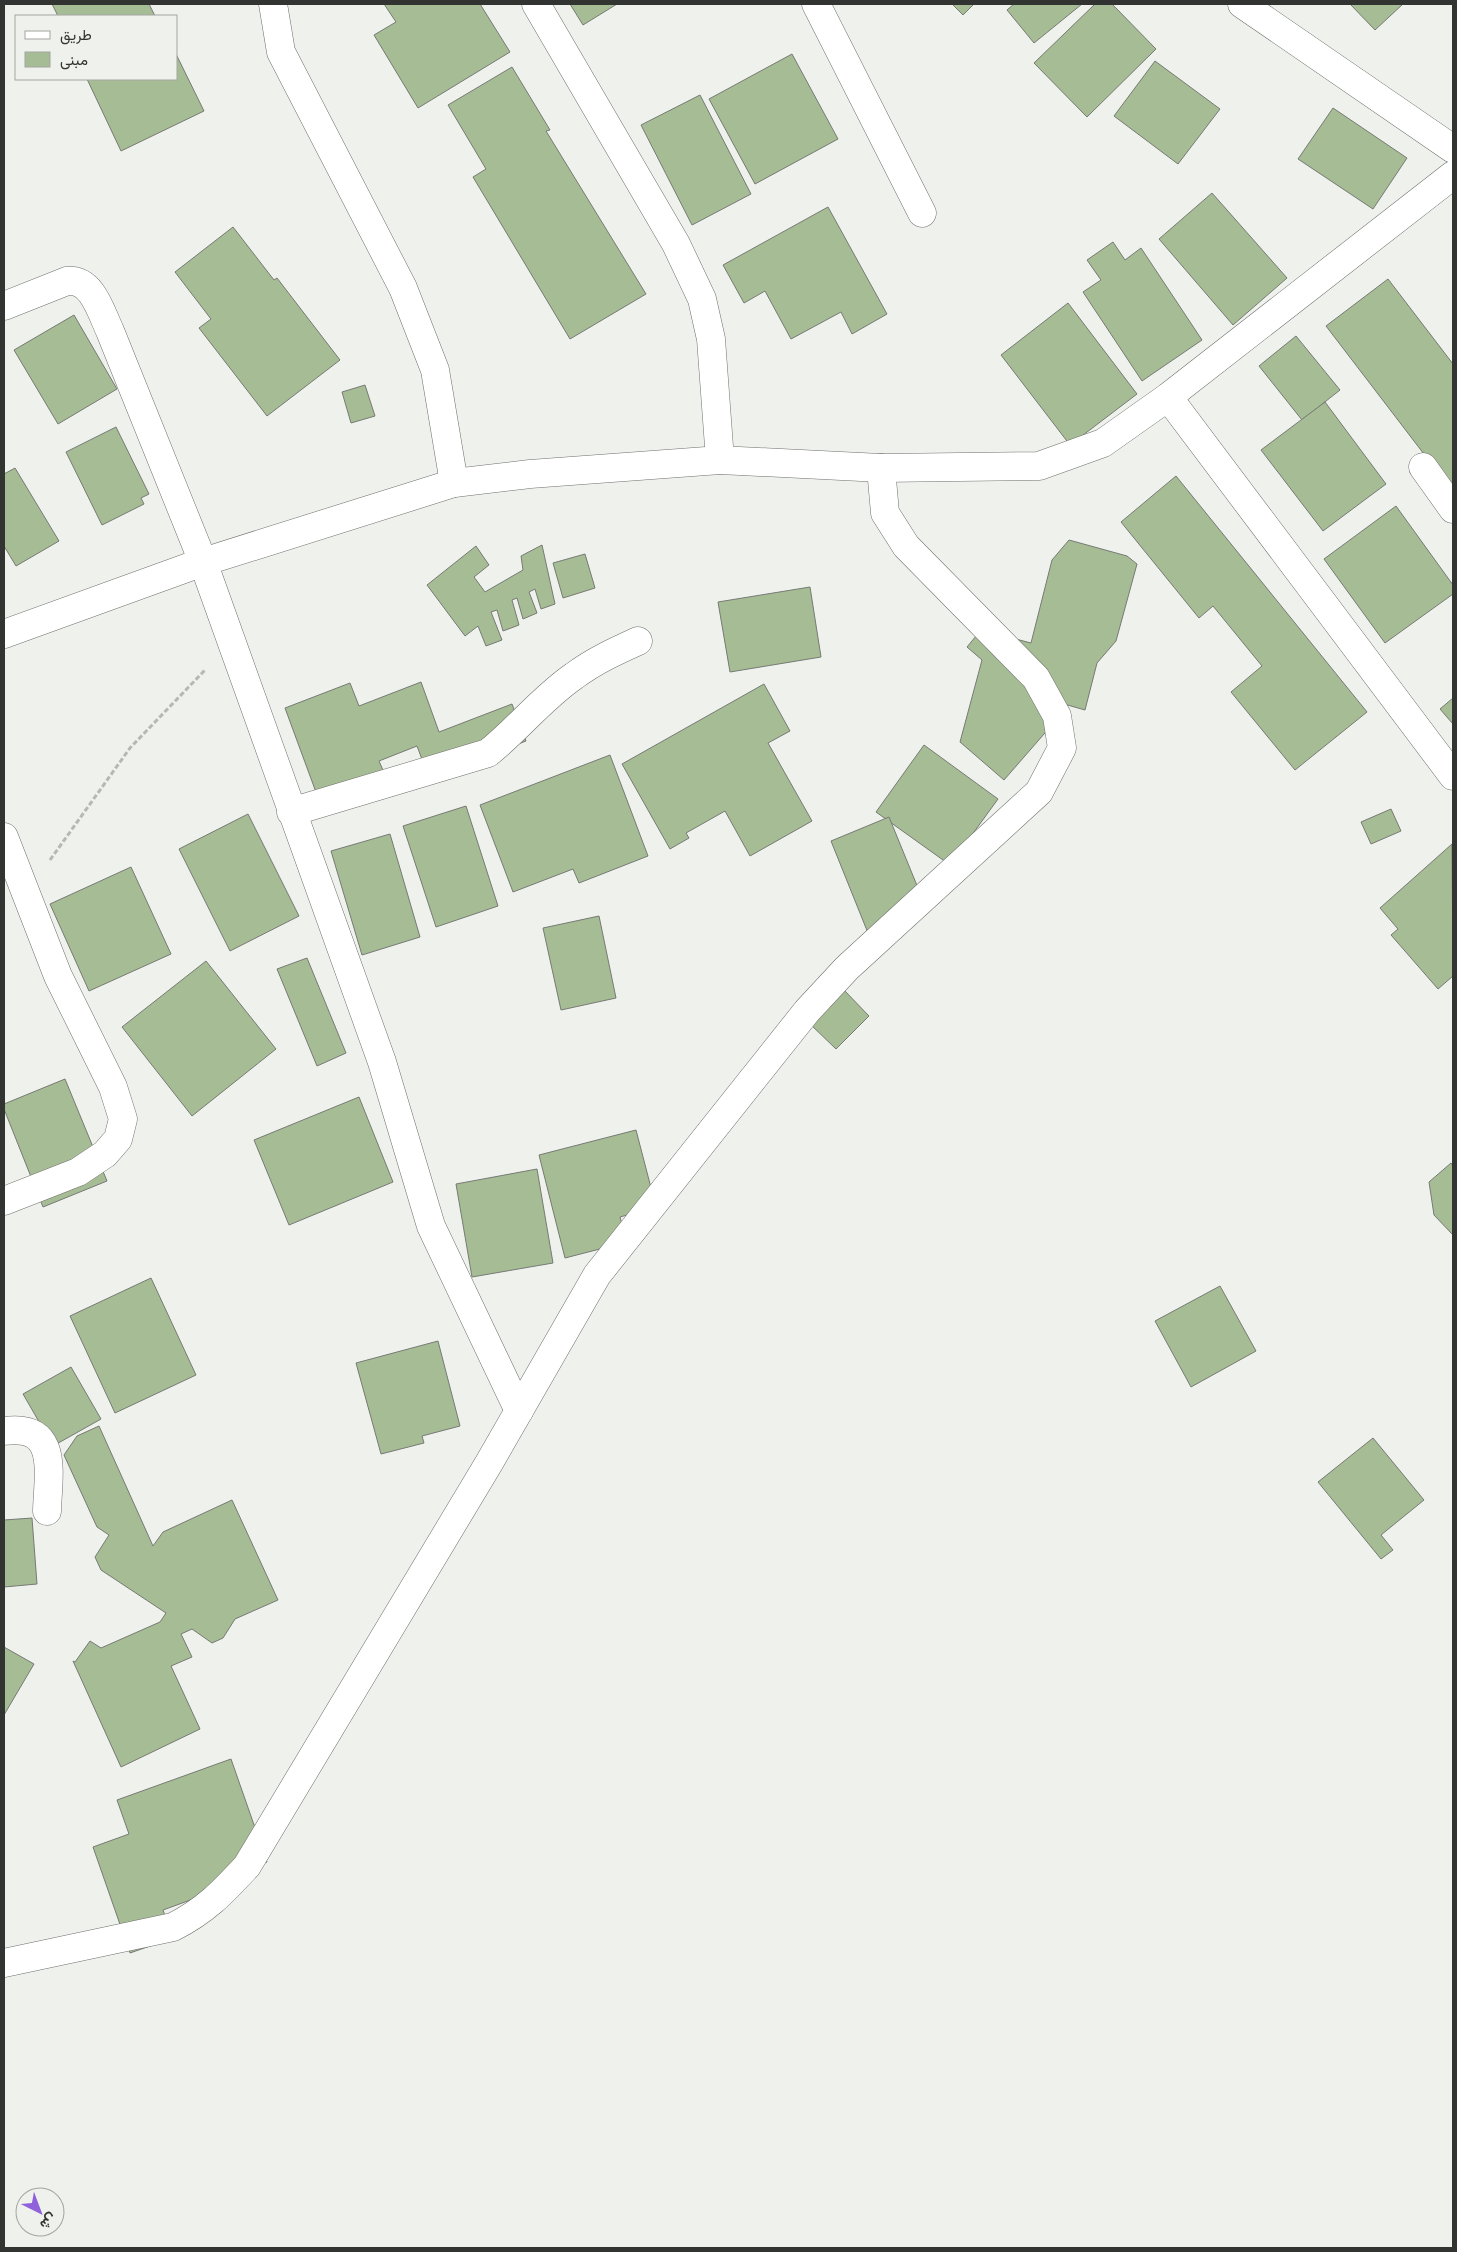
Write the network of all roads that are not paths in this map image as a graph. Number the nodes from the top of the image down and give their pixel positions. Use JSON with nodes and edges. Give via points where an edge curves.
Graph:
{"nodes":[{"id":1,"x":273,"y":4,"type":"edge"},
{"id":2,"x":536,"y":4,"type":"edge"},
{"id":3,"x":816,"y":4,"type":"edge"},
{"id":4,"x":1242,"y":4,"type":"edge"},
{"id":5,"x":1453,"y":149,"type":"edge"},
{"id":6,"x":1453,"y":175,"type":"edge"},
{"id":7,"x":922,"y":213,"type":"dead end"},
{"id":8,"x":4,"y":306,"type":"edge"},
{"id":9,"x":1168,"y":397,"type":"junction"},
{"id":10,"x":720,"y":460,"type":"junction"},
{"id":11,"x":1423,"y":467,"type":"dead end"},
{"id":12,"x":881,"y":468,"type":"junction"},
{"id":13,"x":454,"y":483,"type":"junction"},
{"id":14,"x":1453,"y":509,"type":"edge"},
{"id":15,"x":203,"y":562,"type":"junction"},
{"id":16,"x":4,"y":634,"type":"edge"},
{"id":17,"x":638,"y":641,"type":"dead end"},
{"id":18,"x":1453,"y":776,"type":"edge"},
{"id":19,"x":291,"y":812,"type":"junction"},
{"id":20,"x":4,"y":838,"type":"edge"},
{"id":21,"x":4,"y":1201,"type":"edge"},
{"id":22,"x":519,"y":1411,"type":"junction"},
{"id":23,"x":4,"y":1431,"type":"edge"},
{"id":24,"x":47,"y":1511,"type":"dead end"},
{"id":25,"x":4,"y":1963,"type":"edge"}],
"edges":[{"from":1,"to":13,"type":"street","via":[[280,52],[403,288],[435,370]]},
{"from":2,"to":10,"type":"street","via":[[676,244],[702,299],[712,339]]},
{"from":3,"to":7,"type":"street"},
{"from":4,"to":5,"type":"street"},
{"from":6,"to":9,"type":"street"},
{"from":8,"to":15,"type":"street","via":[[67,281],[74,280],[86,286],[110,331]]},
{"from":9,"to":12,"type":"street","via":[[1104,443],[1040,466]]},
{"from":9,"to":18,"type":"street"},
{"from":10,"to":12,"type":"street"},
{"from":10,"to":13,"type":"street"},
{"from":11,"to":14,"type":"street"},
{"from":12,"to":22,"type":"street","via":[[885,513],[906,546],[1036,678],[1057,716],[1062,748],[1039,792],[847,968],[807,1011],[597,1275]]},
{"from":13,"to":15,"type":"street"},
{"from":15,"to":16,"type":"street"},
{"from":15,"to":19,"type":"street"},
{"from":17,"to":19,"type":"street","via":[[602,657],[572,676],[488,753]]},
{"from":19,"to":22,"type":"street","via":[[382,1062],[431,1226]]},
{"from":20,"to":21,"type":"street","via":[[58,976],[113,1087],[123,1119],[118,1139],[105,1154],[78,1172]]},
{"from":22,"to":25,"type":"street","via":[[248,1866],[196,1916],[172,1927]]},
{"from":23,"to":24,"type":"street","via":[[31,1432],[42,1439],[48,1462]]}]}
